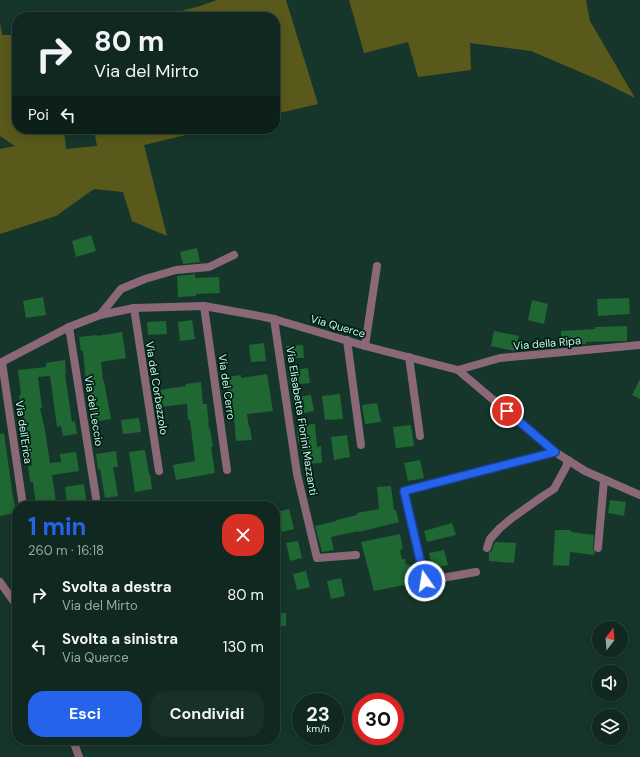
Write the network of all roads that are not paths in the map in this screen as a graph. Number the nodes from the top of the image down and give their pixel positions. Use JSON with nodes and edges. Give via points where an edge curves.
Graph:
{"nodes":[{"id":1,"x":234,"y":255,"type":"dead end"},
{"id":2,"x":377,"y":266,"type":"dead end"},
{"id":3,"x":204,"y":306,"type":"junction"},
{"id":4,"x":134,"y":308,"type":"junction"},
{"id":5,"x":100,"y":315,"type":"junction"},
{"id":6,"x":274,"y":319,"type":"junction"},
{"id":7,"x":69,"y":327,"type":"junction"},
{"id":8,"x":347,"y":340,"type":"junction"},
{"id":9,"x":640,"y":345,"type":"edge"},
{"id":10,"x":365,"y":346,"type":"junction"},
{"id":11,"x":409,"y":357,"type":"junction"},
{"id":12,"x":1,"y":362,"type":"edge"},
{"id":13,"x":458,"y":370,"type":"junction"},
{"id":14,"x":420,"y":436,"type":"dead end"},
{"id":15,"x":361,"y":445,"type":"dead end"},
{"id":16,"x":555,"y":452,"type":"junction"},
{"id":17,"x":568,"y":460,"type":"junction"},
{"id":18,"x":227,"y":470,"type":"dead end"},
{"id":19,"x":160,"y":472,"type":"dead end"},
{"id":20,"x":606,"y":481,"type":"junction"},
{"id":21,"x":640,"y":495,"type":"edge"},
{"id":22,"x":96,"y":498,"type":"dead end"},
{"id":23,"x":22,"y":501,"type":"edge"},
{"id":24,"x":604,"y":534,"type":"dead end"},
{"id":25,"x":487,"y":548,"type":"dead end"},
{"id":26,"x":598,"y":548,"type":"dead end"},
{"id":27,"x":356,"y":555,"type":"dead end"},
{"id":28,"x":476,"y":572,"type":"dead end"},
{"id":29,"x":0,"y":582,"type":"edge"},
{"id":30,"x":12,"y":599,"type":"edge"},
{"id":31,"x":75,"y":745,"type":"edge"},
{"id":32,"x":79,"y":757,"type":"edge"}],
"edges":[{"from":1,"to":5,"type":"street","via":[[209,267],[176,270],[121,289]]},
{"from":2,"to":10,"type":"street"},
{"from":3,"to":4,"type":"street","name":"Via Querce"},
{"from":3,"to":6,"type":"street","name":"Via Querce"},
{"from":3,"to":18,"type":"street","name":"Via del Cerro"},
{"from":4,"to":5,"type":"street","name":"Via Querce"},
{"from":4,"to":19,"type":"street","name":"Via del Corbezzolo"},
{"from":5,"to":7,"type":"street","name":"Via Querce"},
{"from":6,"to":8,"type":"street","name":"Via Querce"},
{"from":6,"to":27,"type":"street","name":"Via Elisabetta Fiorini Mazzanti","via":[[297,474],[317,558]]},
{"from":7,"to":12,"type":"street","name":"Via Querce"},
{"from":7,"to":22,"type":"street","name":"Via del Leccio"},
{"from":8,"to":10,"type":"street","name":"Via Querce"},
{"from":8,"to":15,"type":"street"},
{"from":9,"to":13,"type":"street","name":"Via della Ripa","via":[[500,358]]},
{"from":10,"to":11,"type":"street","name":"Via Querce"},
{"from":11,"to":13,"type":"street","name":"Via Querce"},
{"from":11,"to":14,"type":"street"},
{"from":12,"to":23,"type":"street","name":"Via dell'Erica"},
{"from":13,"to":16,"type":"street","name":"Via Querce"},
{"from":16,"to":17,"type":"street","name":"Via Querce"},
{"from":16,"to":28,"type":"street","via":[[404,491],[425,581]]},
{"from":17,"to":20,"type":"street","name":"Via Querce"},
{"from":17,"to":25,"type":"street","via":[[554,489],[504,525],[490,539]]},
{"from":20,"to":21,"type":"street","name":"Via Querce"},
{"from":20,"to":24,"type":"street"},
{"from":20,"to":26,"type":"street"},
{"from":29,"to":30,"type":"street"},
{"from":31,"to":32,"type":"street"}]}
